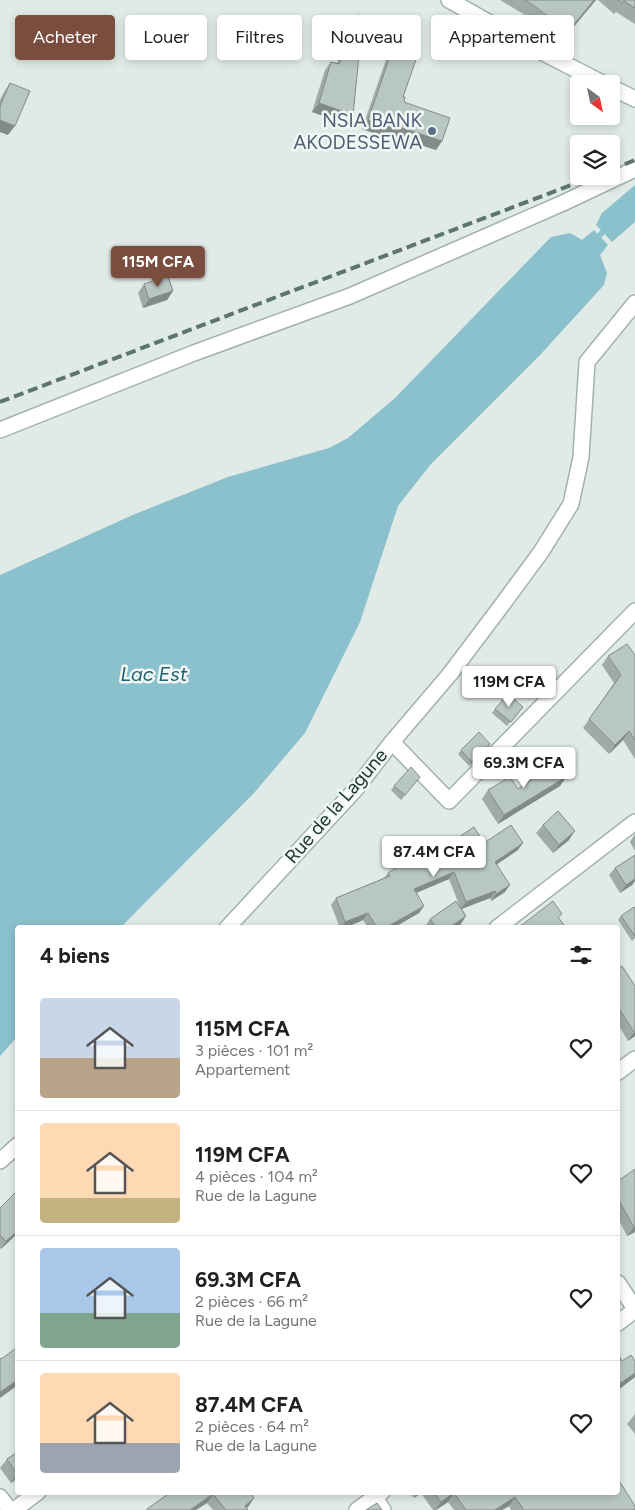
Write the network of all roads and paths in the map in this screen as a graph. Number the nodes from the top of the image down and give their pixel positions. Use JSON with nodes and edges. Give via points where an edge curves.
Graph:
{"nodes":[{"id":1,"x":449,"y":0,"type":"edge"},
{"id":2,"x":587,"y":75,"type":"edge"},
{"id":3,"x":620,"y":91,"type":"edge"},
{"id":4,"x":635,"y":98,"type":"edge"},
{"id":5,"x":635,"y":169,"type":"edge"},
{"id":6,"x":635,"y":303,"type":"edge"},
{"id":7,"x":0,"y":430,"type":"edge"},
{"id":8,"x":635,"y":611,"type":"edge"},
{"id":9,"x":392,"y":742,"type":"junction"},
{"id":10,"x":635,"y":822,"type":"edge"},
{"id":11,"x":230,"y":925,"type":"edge"},
{"id":12,"x":501,"y":925,"type":"edge"},
{"id":13,"x":635,"y":1059,"type":"edge"},
{"id":14,"x":620,"y":1070,"type":"edge"},
{"id":15,"x":15,"y":1148,"type":"edge"},
{"id":16,"x":0,"y":1161,"type":"edge"},
{"id":17,"x":620,"y":1286,"type":"edge"},
{"id":18,"x":635,"y":1310,"type":"edge"},
{"id":19,"x":620,"y":1321,"type":"edge"},
{"id":20,"x":34,"y":1495,"type":"edge"},
{"id":21,"x":0,"y":1497,"type":"edge"},
{"id":22,"x":378,"y":1498,"type":"edge"},
{"id":23,"x":12,"y":1510,"type":"edge"},
{"id":24,"x":357,"y":1510,"type":"edge"}],
"edges":[{"from":1,"to":2,"type":"street"},
{"from":3,"to":4,"type":"street"},
{"from":5,"to":7,"type":"street","via":[[350,296]]},
{"from":6,"to":9,"type":"street","via":[[587,362],[582,457],[571,504],[499,610]]},
{"from":8,"to":9,"type":"street","name":"Rue de la Lagune","via":[[449,801]]},
{"from":9,"to":11,"type":"street","name":"Rue de la Lagune","via":[[356,790]]},
{"from":10,"to":12,"type":"street"},
{"from":13,"to":14,"type":"street"},
{"from":15,"to":16,"type":"street"},
{"from":17,"to":18,"type":"street"},
{"from":18,"to":19,"type":"street"},
{"from":20,"to":23,"type":"street"},
{"from":21,"to":23,"type":"street"},
{"from":22,"to":24,"type":"street"}]}
